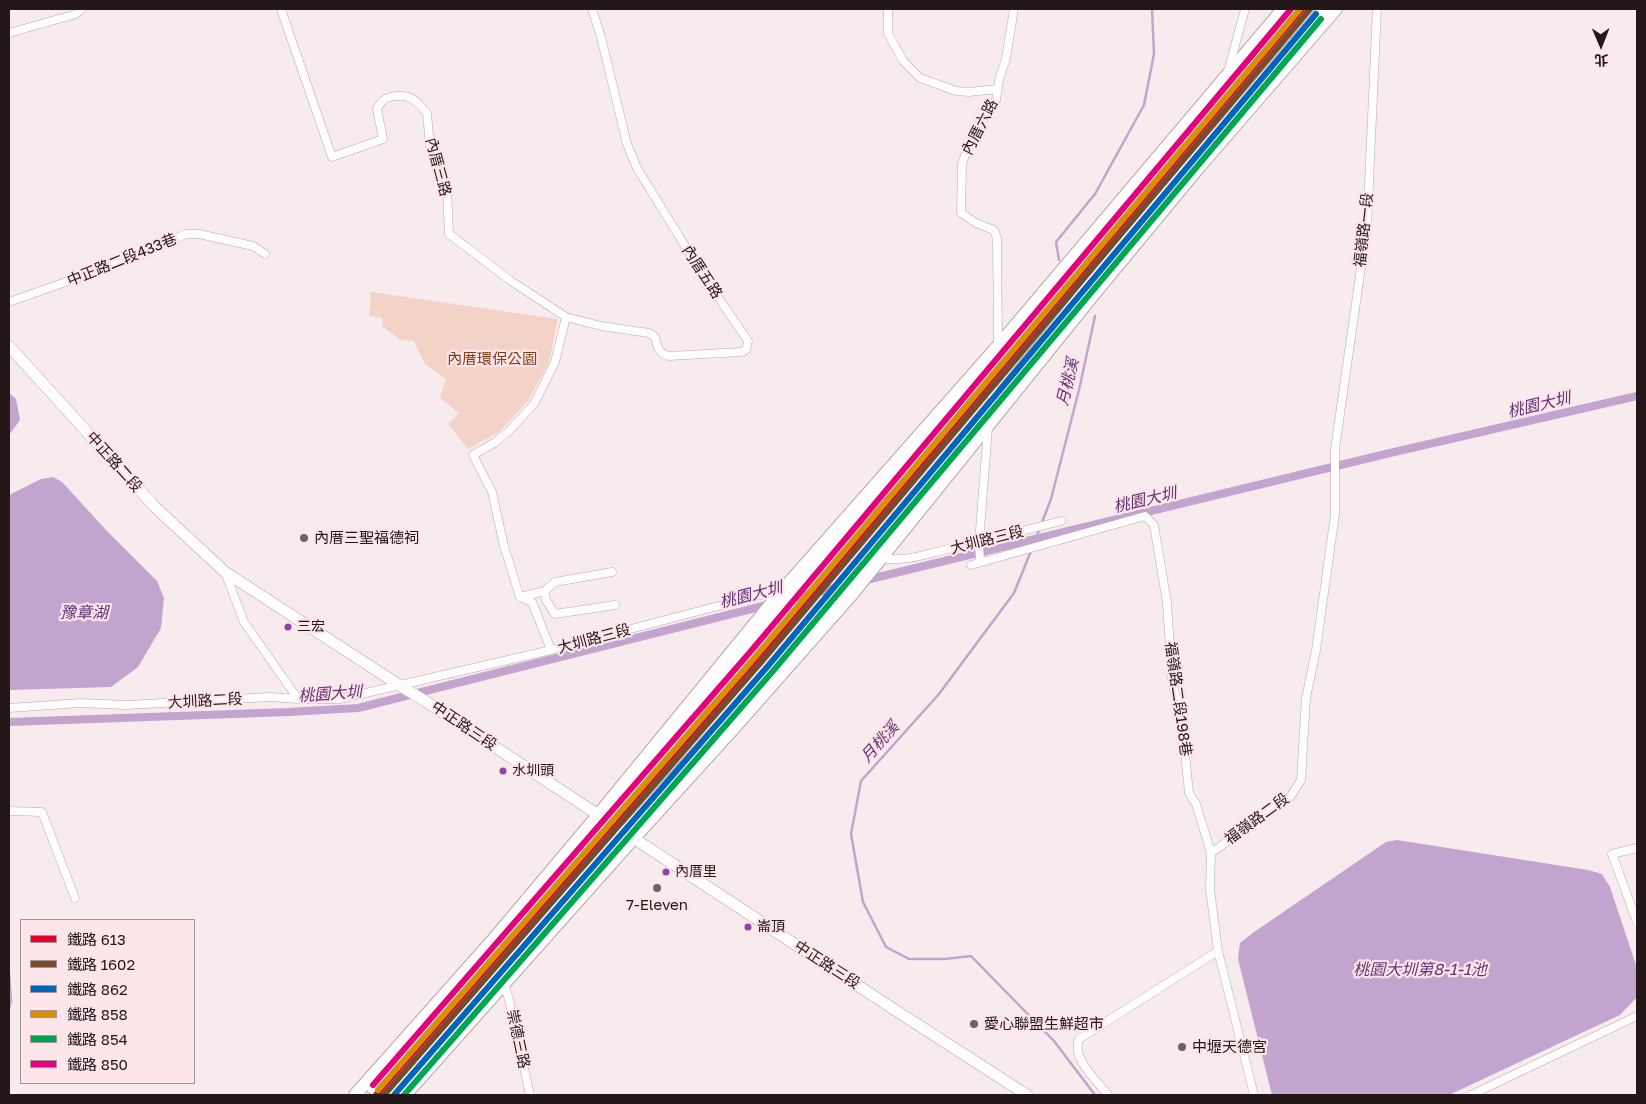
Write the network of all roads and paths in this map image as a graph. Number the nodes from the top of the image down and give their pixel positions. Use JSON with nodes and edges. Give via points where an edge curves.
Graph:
{"nodes":[{"id":1,"x":82,"y":9,"type":"edge"},
{"id":2,"x":280,"y":9,"type":"edge"},
{"id":3,"x":592,"y":9,"type":"edge"},
{"id":4,"x":888,"y":9,"type":"edge"},
{"id":5,"x":1014,"y":9,"type":"edge"},
{"id":6,"x":1245,"y":9,"type":"edge"},
{"id":7,"x":1283,"y":9,"type":"edge"},
{"id":8,"x":1294,"y":9,"type":"edge"},
{"id":9,"x":1324,"y":9,"type":"edge"},
{"id":10,"x":1336,"y":9,"type":"edge"},
{"id":11,"x":1377,"y":9,"type":"edge"},
{"id":12,"x":9,"y":33,"type":"edge"},
{"id":13,"x":1226,"y":78,"type":"junction"},
{"id":14,"x":998,"y":89,"type":"junction"},
{"id":15,"x":1173,"y":156,"type":"junction"},
{"id":16,"x":1130,"y":191,"type":"junction"},
{"id":17,"x":265,"y":254,"type":"dead end"},
{"id":18,"x":1110,"y":260,"type":"junction"},
{"id":19,"x":1094,"y":294,"type":"junction"},
{"id":20,"x":9,"y":302,"type":"edge"},
{"id":21,"x":566,"y":317,"type":"junction"},
{"id":22,"x":9,"y":346,"type":"edge"},
{"id":23,"x":998,"y":346,"type":"junction"},
{"id":24,"x":997,"y":361,"type":"junction"},
{"id":25,"x":945,"y":405,"type":"junction"},
{"id":26,"x":990,"y":410,"type":"junction"},
{"id":27,"x":988,"y":428,"type":"junction"},
{"id":28,"x":925,"y":444,"type":"junction"},
{"id":29,"x":1335,"y":451,"type":"joint"},
{"id":30,"x":962,"y":460,"type":"junction"},
{"id":31,"x":934,"y":480,"type":"junction"},
{"id":32,"x":1145,"y":516,"type":"joint"},
{"id":33,"x":1060,"y":521,"type":"dead end"},
{"id":34,"x":979,"y":543,"type":"junction"},
{"id":35,"x":883,"y":558,"type":"junction"},
{"id":36,"x":980,"y":561,"type":"junction"},
{"id":37,"x":971,"y":565,"type":"dead end"},
{"id":38,"x":225,"y":572,"type":"junction"},
{"id":39,"x":612,"y":572,"type":"dead end"},
{"id":40,"x":787,"y":589,"type":"junction"},
{"id":41,"x":545,"y":591,"type":"junction"},
{"id":42,"x":520,"y":596,"type":"junction"},
{"id":43,"x":615,"y":605,"type":"dead end"},
{"id":44,"x":551,"y":650,"type":"junction"},
{"id":45,"x":404,"y":688,"type":"junction"},
{"id":46,"x":298,"y":699,"type":"junction"},
{"id":47,"x":9,"y":708,"type":"edge"},
{"id":48,"x":9,"y":811,"type":"edge"},
{"id":49,"x":602,"y":818,"type":"junction"},
{"id":50,"x":629,"y":835,"type":"junction"},
{"id":51,"x":1637,"y":848,"type":"edge"},
{"id":52,"x":1211,"y":853,"type":"junction"},
{"id":53,"x":75,"y":898,"type":"dead end"},
{"id":54,"x":1637,"y":922,"type":"edge"},
{"id":55,"x":1218,"y":951,"type":"junction"},
{"id":56,"x":504,"y":984,"type":"junction"},
{"id":57,"x":1637,"y":1016,"type":"edge"},
{"id":58,"x":355,"y":1095,"type":"edge"},
{"id":59,"x":366,"y":1095,"type":"edge"},
{"id":60,"x":393,"y":1095,"type":"edge"},
{"id":61,"x":405,"y":1095,"type":"edge"},
{"id":62,"x":530,"y":1095,"type":"edge"},
{"id":63,"x":1027,"y":1095,"type":"edge"},
{"id":64,"x":1108,"y":1095,"type":"edge"},
{"id":65,"x":1254,"y":1095,"type":"edge"},
{"id":66,"x":1471,"y":1095,"type":"edge"}],
"edges":[{"from":1,"to":12,"type":"street","via":[[76,14]]},
{"from":2,"to":21,"type":"street","name":"內厝三路","via":[[332,157],[383,139],[377,109],[381,100],[406,95],[414,100],[427,113],[430,147],[447,190],[449,234]]},
{"from":3,"to":21,"type":"street","name":"內厝五路","via":[[627,144],[637,168],[748,341],[746,350],[741,352],[669,356],[658,350],[654,337],[648,333]]},
{"from":4,"to":14,"type":"street","via":[[888,33],[903,61],[920,78],[956,91]]},
{"from":5,"to":14,"type":"street","name":"內厝六路"},
{"from":6,"to":13,"type":"street"},
{"from":7,"to":13,"type":"main road"},
{"from":8,"to":15,"type":"main road"},
{"from":9,"to":18,"type":"main road"},
{"from":10,"to":19,"type":"main road"},
{"from":11,"to":29,"type":"street","name":"福嶺路一段","via":[[1367,226]]},
{"from":13,"to":16,"type":"main road"},
{"from":14,"to":23,"type":"street","name":"內厝六路","via":[[996,100],[971,139],[962,164],[961,213],[994,230],[997,238]]},
{"from":15,"to":16,"type":"main road"},
{"from":15,"to":24,"type":"main road"},
{"from":16,"to":23,"type":"main road"},
{"from":17,"to":20,"type":"street","name":"中正路二段433巷","via":[[253,246],[186,234],[132,260]]},
{"from":18,"to":19,"type":"main road"},
{"from":18,"to":26,"type":"main road"},
{"from":19,"to":27,"type":"main road"},
{"from":21,"to":42,"type":"street","via":[[555,362],[534,404],[508,432],[473,455],[492,492]]},
{"from":22,"to":38,"type":"main road","name":"中正路二段","via":[[155,507]]},
{"from":23,"to":24,"type":"street"},
{"from":23,"to":25,"type":"main road"},
{"from":24,"to":26,"type":"street"},
{"from":24,"to":28,"type":"main road"},
{"from":25,"to":28,"type":"main road"},
{"from":25,"to":40,"type":"main road"},
{"from":26,"to":27,"type":"street"},
{"from":26,"to":31,"type":"main road"},
{"from":27,"to":30,"type":"main road"},
{"from":27,"to":34,"type":"street"},
{"from":28,"to":40,"type":"main road"},
{"from":29,"to":52,"type":"street","name":"福嶺路二段","via":[[1335,514],[1306,698],[1301,780],[1291,796]]},
{"from":30,"to":31,"type":"main road"},
{"from":30,"to":35,"type":"main road"},
{"from":31,"to":50,"type":"main road","via":[[856,575]]},
{"from":32,"to":36,"type":"street","name":"大圳路三段"},
{"from":32,"to":52,"type":"street","name":"福嶺路二段198巷","via":[[1154,524],[1167,603],[1172,680],[1182,724],[1189,793],[1196,804]]},
{"from":33,"to":34,"type":"street","name":"大圳路三段"},
{"from":34,"to":35,"type":"street","name":"大圳路三段","via":[[909,558]]},
{"from":34,"to":36,"type":"street"},
{"from":35,"to":50,"type":"main road","via":[[734,728]]},
{"from":36,"to":37,"type":"street","name":"大圳路三段"},
{"from":38,"to":45,"type":"main road","name":"中正路三段"},
{"from":38,"to":46,"type":"street","via":[[244,622]]},
{"from":39,"to":41,"type":"street","via":[[555,582]]},
{"from":40,"to":44,"type":"street","name":"大圳路三段","via":[[776,588]]},
{"from":40,"to":49,"type":"main road","via":[[764,613]]},
{"from":40,"to":49,"type":"main road","via":[[779,610],[642,779]]},
{"from":41,"to":42,"type":"street"},
{"from":41,"to":43,"type":"street","via":[[546,600],[555,614]]},
{"from":42,"to":44,"type":"street","via":[[532,602]]},
{"from":44,"to":45,"type":"street","name":"大圳路三段"},
{"from":45,"to":46,"type":"street","name":"大圳路二段","via":[[340,699]]},
{"from":45,"to":49,"type":"main road","name":"中正路三段"},
{"from":46,"to":47,"type":"street","name":"大圳路二段","via":[[270,697]]},
{"from":48,"to":53,"type":"street","via":[[42,812]]},
{"from":49,"to":50,"type":"main road","name":"中正路三段"},
{"from":49,"to":58,"type":"main road"},
{"from":49,"to":59,"type":"main road","via":[[553,885]]},
{"from":50,"to":56,"type":"main road"},
{"from":50,"to":60,"type":"main road"},
{"from":50,"to":63,"type":"main road","name":"中正路三段"},
{"from":51,"to":54,"type":"street","via":[[1612,854]]},
{"from":52,"to":55,"type":"street","name":"福嶺路二段","via":[[1210,889]]},
{"from":55,"to":64,"type":"street","via":[[1079,1039],[1078,1053]]},
{"from":55,"to":65,"type":"street","name":"福嶺路二段"},
{"from":56,"to":61,"type":"main road"},
{"from":56,"to":62,"type":"street","name":"崇德三路"},
{"from":57,"to":66,"type":"street"}]}
